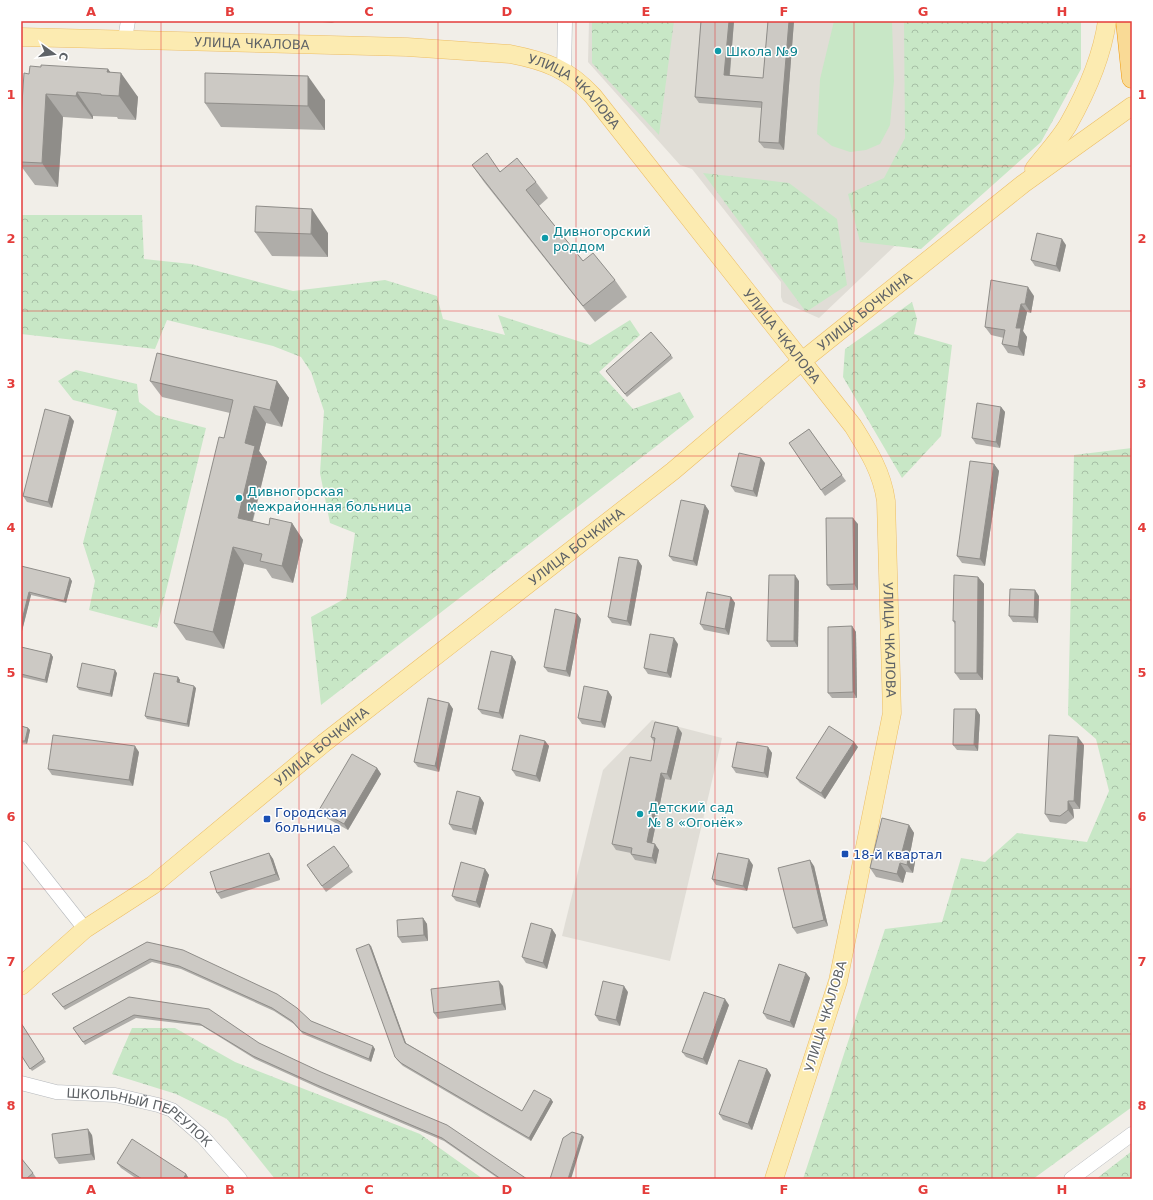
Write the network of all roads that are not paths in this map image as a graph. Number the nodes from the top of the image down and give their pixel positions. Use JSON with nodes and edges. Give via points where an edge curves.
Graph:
{"nodes":[{"id":1,"x":128,"y":21,"type":"edge"},
{"id":2,"x":565,"y":21,"type":"edge"},
{"id":3,"x":1107,"y":21,"type":"edge"},
{"id":4,"x":1126,"y":21,"type":"edge"},
{"id":5,"x":21,"y":37,"type":"edge"},
{"id":6,"x":125,"y":39,"type":"junction"},
{"id":7,"x":564,"y":71,"type":"junction"},
{"id":8,"x":1132,"y":78,"type":"edge"},
{"id":9,"x":1132,"y":106,"type":"edge"},
{"id":10,"x":1023,"y":184,"type":"junction"},
{"id":11,"x":802,"y":361,"type":"junction"},
{"id":12,"x":21,"y":848,"type":"edge"},
{"id":13,"x":85,"y":929,"type":"junction"},
{"id":14,"x":21,"y":986,"type":"edge"},
{"id":15,"x":21,"y":1083,"type":"edge"},
{"id":16,"x":1132,"y":1134,"type":"edge"},
{"id":17,"x":240,"y":1179,"type":"edge"},
{"id":18,"x":774,"y":1179,"type":"edge"},
{"id":19,"x":1071,"y":1179,"type":"edge"}],
"edges":[{"from":1,"to":6,"type":"street"},
{"from":2,"to":7,"type":"street"},
{"from":3,"to":10,"type":"main road","via":[[1097,64],[1068,126]]},
{"from":4,"to":8,"type":"highway"},
{"from":5,"to":6,"type":"main road","name":"УЛИЦА ЧКАЛОВА"},
{"from":6,"to":7,"type":"main road","name":"УЛИЦА ЧКАЛОВА","via":[[419,47],[510,54]]},
{"from":7,"to":11,"type":"main road","name":"УЛИЦА ЧКАЛОВА","via":[[579,81],[593,96]]},
{"from":9,"to":10,"type":"main road","name":"УЛИЦА БОЧКИНА"},
{"from":10,"to":11,"type":"main road","name":"УЛИЦА БОЧКИНА"},
{"from":11,"to":13,"type":"main road","name":"УЛИЦА БОЧКИНА","via":[[673,471],[324,744],[152,885]]},
{"from":11,"to":18,"type":"main road","name":"УЛИЦА ЧКАЛОВА","via":[[853,426],[873,458],[883,483],[886,501],[892,713],[838,981]]},
{"from":12,"to":13,"type":"street"},
{"from":13,"to":14,"type":"main road","name":"УЛИЦА БОЧКИНА"},
{"from":15,"to":17,"type":"street","name":"ШКОЛЬНЫЙ ПЕРЕУЛОК","via":[[56,1092],[115,1095],[172,1110],[203,1137]]},
{"from":16,"to":19,"type":"street"}]}
